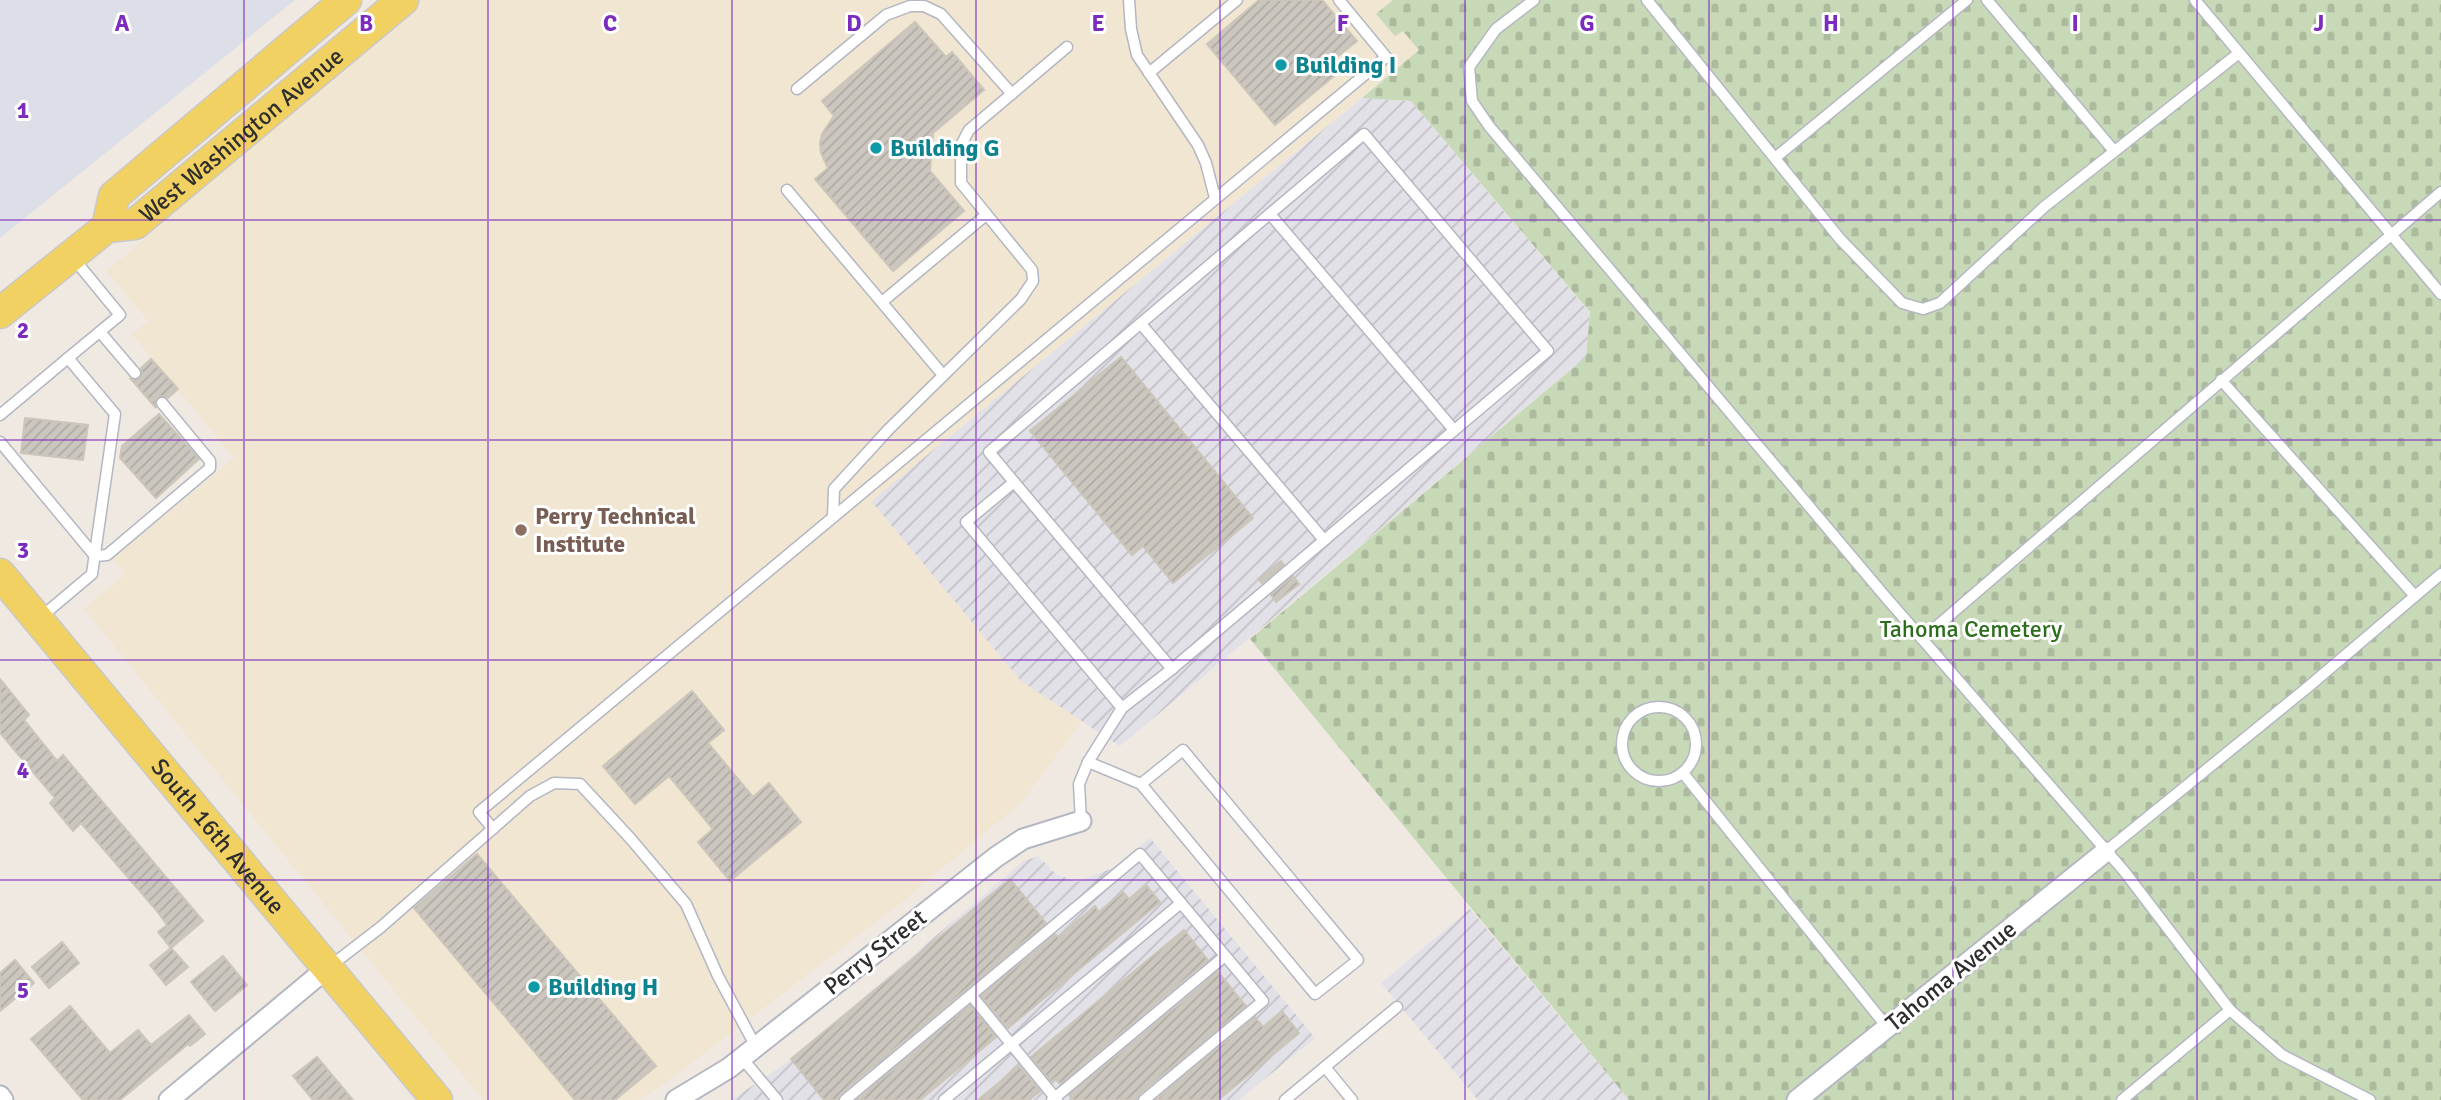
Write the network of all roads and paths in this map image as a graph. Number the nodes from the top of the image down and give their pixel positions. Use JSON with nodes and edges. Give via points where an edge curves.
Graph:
{"nodes":[{"id":1,"x":346,"y":0,"type":"edge"},
{"id":2,"x":403,"y":0,"type":"edge"},
{"id":3,"x":1129,"y":0,"type":"edge"},
{"id":4,"x":1237,"y":0,"type":"edge"},
{"id":5,"x":1339,"y":0,"type":"edge"},
{"id":6,"x":1534,"y":0,"type":"edge"},
{"id":7,"x":1647,"y":0,"type":"edge"},
{"id":8,"x":1967,"y":0,"type":"edge"},
{"id":9,"x":1987,"y":0,"type":"edge"},
{"id":10,"x":2195,"y":0,"type":"edge"},
{"id":11,"x":1067,"y":47,"type":"dead end"},
{"id":12,"x":2239,"y":53,"type":"junction"},
{"id":13,"x":1149,"y":73,"type":"junction"},
{"id":14,"x":797,"y":89,"type":"dead end"},
{"id":15,"x":1012,"y":94,"type":"junction"},
{"id":16,"x":2114,"y":151,"type":"junction"},
{"id":17,"x":1775,"y":158,"type":"junction"},
{"id":18,"x":787,"y":190,"type":"dead end"},
{"id":19,"x":2441,"y":192,"type":"edge"},
{"id":20,"x":1215,"y":198,"type":"junction"},
{"id":21,"x":1270,"y":214,"type":"junction"},
{"id":22,"x":986,"y":215,"type":"junction"},
{"id":23,"x":107,"y":227,"type":"junction"},
{"id":24,"x":2390,"y":234,"type":"junction"},
{"id":25,"x":71,"y":256,"type":"junction"},
{"id":26,"x":2441,"y":293,"type":"edge"},
{"id":27,"x":882,"y":302,"type":"junction"},
{"id":28,"x":0,"y":313,"type":"edge"},
{"id":29,"x":1140,"y":324,"type":"junction"},
{"id":30,"x":100,"y":332,"type":"junction"},
{"id":31,"x":68,"y":358,"type":"junction"},
{"id":32,"x":135,"y":373,"type":"dead end"},
{"id":33,"x":943,"y":375,"type":"junction"},
{"id":34,"x":2221,"y":380,"type":"junction"},
{"id":35,"x":162,"y":404,"type":"dead end"},
{"id":36,"x":0,"y":415,"type":"edge"},
{"id":37,"x":1454,"y":430,"type":"junction"},
{"id":38,"x":0,"y":442,"type":"edge"},
{"id":39,"x":1014,"y":482,"type":"junction"},
{"id":40,"x":833,"y":517,"type":"junction"},
{"id":41,"x":1324,"y":540,"type":"junction"},
{"id":42,"x":94,"y":556,"type":"junction"},
{"id":43,"x":0,"y":574,"type":"edge"},
{"id":44,"x":2441,"y":574,"type":"edge"},
{"id":45,"x":2415,"y":596,"type":"junction"},
{"id":46,"x":38,"y":620,"type":"junction"},
{"id":47,"x":1922,"y":639,"type":"junction"},
{"id":48,"x":1172,"y":669,"type":"junction"},
{"id":49,"x":1122,"y":708,"type":"junction"},
{"id":50,"x":1088,"y":762,"type":"junction"},
{"id":51,"x":1683,"y":773,"type":"junction"},
{"id":52,"x":1141,"y":785,"type":"junction"},
{"id":53,"x":1082,"y":821,"type":"joint"},
{"id":54,"x":493,"y":829,"type":"junction"},
{"id":55,"x":2105,"y":852,"type":"junction"},
{"id":56,"x":1181,"y":903,"type":"junction"},
{"id":57,"x":1225,"y":956,"type":"junction"},
{"id":58,"x":326,"y":969,"type":"junction"},
{"id":59,"x":971,"y":995,"type":"junction"},
{"id":60,"x":1397,"y":1007,"type":"dead end"},
{"id":61,"x":2230,"y":1010,"type":"junction"},
{"id":62,"x":1887,"y":1027,"type":"junction"},
{"id":63,"x":1011,"y":1044,"type":"junction"},
{"id":64,"x":749,"y":1052,"type":"junction"},
{"id":65,"x":1325,"y":1067,"type":"junction"},
{"id":66,"x":1055,"y":1099,"type":"edge"},
{"id":67,"x":169,"y":1100,"type":"edge"},
{"id":68,"x":437,"y":1100,"type":"edge"},
{"id":69,"x":676,"y":1100,"type":"edge"},
{"id":70,"x":777,"y":1100,"type":"edge"},
{"id":71,"x":845,"y":1100,"type":"edge"},
{"id":72,"x":944,"y":1100,"type":"edge"},
{"id":73,"x":1144,"y":1100,"type":"edge"},
{"id":74,"x":1284,"y":1100,"type":"edge"},
{"id":75,"x":1352,"y":1100,"type":"edge"},
{"id":76,"x":1797,"y":1100,"type":"edge"},
{"id":77,"x":2122,"y":1100,"type":"edge"},
{"id":78,"x":2370,"y":1100,"type":"edge"}],
"edges":[{"from":1,"to":23,"type":"main road","name":"West Washington Avenue","via":[[114,195]]},
{"from":2,"to":23,"type":"main road","name":"West Washington Avenue","via":[[135,224]]},
{"from":3,"to":13,"type":"lane","via":[[1137,55]]},
{"from":4,"to":13,"type":"lane"},
{"from":5,"to":20,"type":"lane","via":[[1386,57]]},
{"from":6,"to":47,"type":"lane","via":[[1496,29],[1469,67],[1472,101],[1489,127]]},
{"from":7,"to":17,"type":"lane"},
{"from":8,"to":17,"type":"lane"},
{"from":9,"to":16,"type":"lane"},
{"from":10,"to":12,"type":"lane"},
{"from":11,"to":15,"type":"lane"},
{"from":12,"to":16,"type":"lane"},
{"from":12,"to":24,"type":"lane"},
{"from":13,"to":20,"type":"lane","via":[[1198,145]]},
{"from":14,"to":15,"type":"lane","via":[[886,15],[924,6],[942,14]]},
{"from":15,"to":22,"type":"lane","via":[[969,130],[961,145],[961,183]]},
{"from":16,"to":17,"type":"lane","via":[[2044,207],[1940,303],[1923,309],[1902,303],[1840,239]]},
{"from":18,"to":27,"type":"lane"},
{"from":19,"to":24,"type":"lane"},
{"from":20,"to":40,"type":"lane"},
{"from":21,"to":29,"type":"lane"},
{"from":21,"to":37,"type":"lane"},
{"from":21,"to":37,"type":"lane","via":[[1364,134],[1391,165],[1548,351]]},
{"from":22,"to":27,"type":"lane"},
{"from":22,"to":33,"type":"lane","via":[[1032,270],[1033,281],[1021,299]]},
{"from":23,"to":25,"type":"main road","name":"West Washington Avenue"},
{"from":24,"to":26,"type":"lane"},
{"from":24,"to":34,"type":"lane"},
{"from":25,"to":28,"type":"main road","name":"West Washington Avenue"},
{"from":25,"to":30,"type":"lane","via":[[120,315]]},
{"from":27,"to":33,"type":"lane"},
{"from":29,"to":39,"type":"lane","via":[[989,452]]},
{"from":29,"to":41,"type":"lane"},
{"from":30,"to":31,"type":"lane"},
{"from":30,"to":32,"type":"lane"},
{"from":31,"to":36,"type":"lane"},
{"from":31,"to":42,"type":"lane","via":[[115,414]]},
{"from":33,"to":40,"type":"lane","via":[[834,489]]},
{"from":34,"to":45,"type":"lane"},
{"from":34,"to":47,"type":"lane"},
{"from":35,"to":42,"type":"lane","via":[[210,461],[210,468],[107,555]]},
{"from":37,"to":41,"type":"lane"},
{"from":38,"to":42,"type":"lane"},
{"from":39,"to":48,"type":"lane"},
{"from":39,"to":49,"type":"lane","via":[[966,522]]},
{"from":40,"to":54,"type":"lane","via":[[479,812]]},
{"from":41,"to":48,"type":"lane"},
{"from":42,"to":46,"type":"lane","via":[[92,574]]},
{"from":43,"to":46,"type":"main road","name":"South 16th Avenue"},
{"from":44,"to":45,"type":"lane"},
{"from":45,"to":55,"type":"lane"},
{"from":46,"to":58,"type":"main road","name":"South 16th Avenue"},
{"from":47,"to":55,"type":"lane"},
{"from":48,"to":49,"type":"lane"},
{"from":49,"to":50,"type":"lane"},
{"from":50,"to":52,"type":"lane"},
{"from":50,"to":53,"type":"lane","via":[[1079,785]]},
{"from":51,"to":51,"type":"lane","via":[[1661,782],[1648,780],[1628,765],[1622,740],[1633,718],[1656,707],[1679,712],[1688,720],[1697,742],[1696,754]]},
{"from":51,"to":62,"type":"lane"},
{"from":52,"to":52,"type":"lane","via":[[1315,994],[1358,960],[1183,750]]},
{"from":53,"to":64,"type":"street","name":"Perry Street","via":[[1023,839],[996,857]]},
{"from":54,"to":58,"type":"lane"},
{"from":54,"to":64,"type":"lane","via":[[530,796],[554,783],[580,784],[686,904]]},
{"from":55,"to":61,"type":"lane"},
{"from":55,"to":62,"type":"street","name":"Tahoma Avenue"},
{"from":56,"to":57,"type":"lane"},
{"from":56,"to":59,"type":"lane","via":[[1140,854]]},
{"from":56,"to":63,"type":"lane"},
{"from":57,"to":66,"type":"lane"},
{"from":57,"to":73,"type":"lane","via":[[1263,1001]]},
{"from":58,"to":67,"type":"street"},
{"from":58,"to":68,"type":"main road","name":"South 16th Avenue"},
{"from":59,"to":63,"type":"lane"},
{"from":59,"to":71,"type":"lane"},
{"from":60,"to":65,"type":"lane"},
{"from":61,"to":77,"type":"lane"},
{"from":61,"to":78,"type":"lane","via":[[2281,1055]]},
{"from":62,"to":76,"type":"street","name":"Tahoma Avenue"},
{"from":63,"to":66,"type":"lane"},
{"from":63,"to":72,"type":"lane"},
{"from":64,"to":69,"type":"street","name":"Perry Street"},
{"from":64,"to":70,"type":"lane"},
{"from":65,"to":74,"type":"lane"},
{"from":65,"to":75,"type":"lane"}]}
